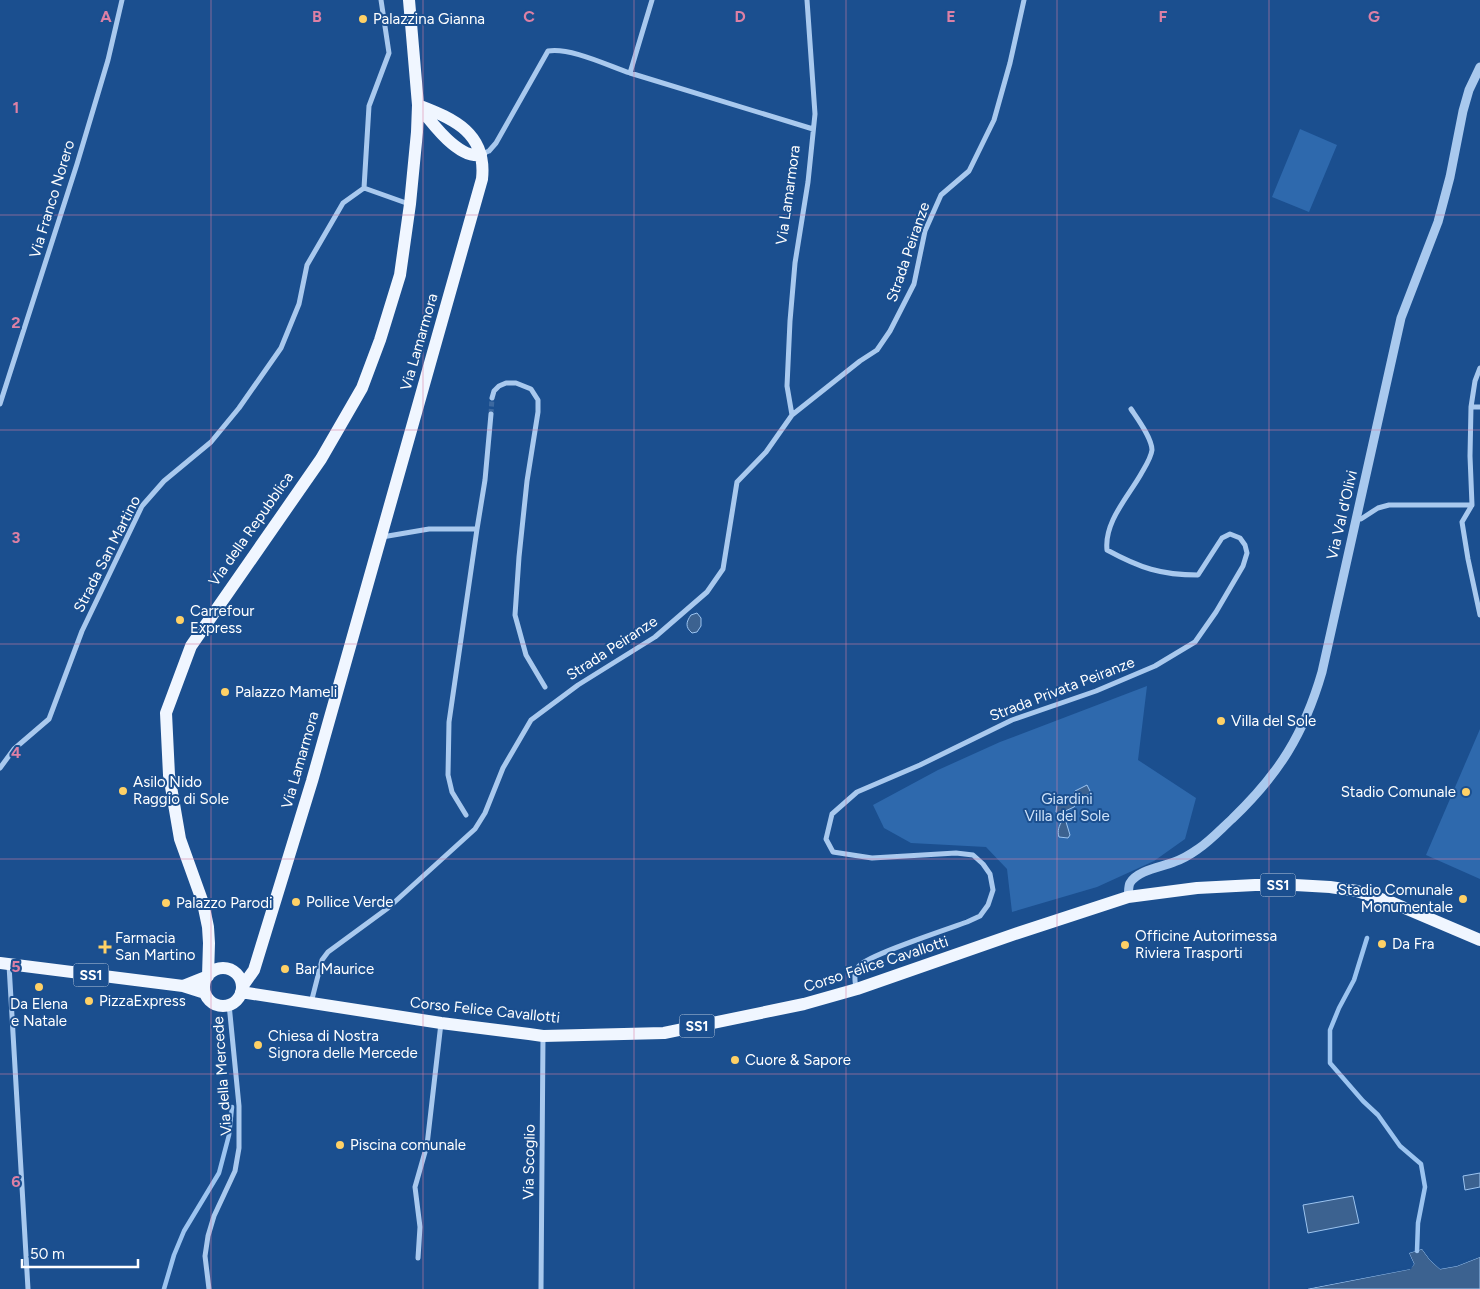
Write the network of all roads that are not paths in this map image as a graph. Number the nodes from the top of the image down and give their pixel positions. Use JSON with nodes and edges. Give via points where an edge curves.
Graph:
{"nodes":[{"id":1,"x":122,"y":0,"type":"edge"},
{"id":2,"x":381,"y":0,"type":"edge"},
{"id":3,"x":409,"y":0,"type":"edge"},
{"id":4,"x":652,"y":0,"type":"edge"},
{"id":5,"x":807,"y":0,"type":"edge"},
{"id":6,"x":1024,"y":0,"type":"edge"},
{"id":7,"x":1480,"y":67,"type":"edge"},
{"id":8,"x":630,"y":73,"type":"junction"},
{"id":9,"x":418,"y":105,"type":"junction"},
{"id":10,"x":813,"y":129,"type":"junction"},
{"id":11,"x":482,"y":155,"type":"junction"},
{"id":12,"x":364,"y":188,"type":"junction"},
{"id":13,"x":410,"y":204,"type":"junction"},
{"id":14,"x":1480,"y":368,"type":"edge"},
{"id":15,"x":492,"y":398,"type":"dead end"},
{"id":16,"x":0,"y":404,"type":"edge"},
{"id":17,"x":1471,"y":407,"type":"junction"},
{"id":18,"x":1480,"y":407,"type":"edge"},
{"id":19,"x":1131,"y":409,"type":"dead end"},
{"id":20,"x":491,"y":414,"type":"tunnel mouth"},
{"id":21,"x":792,"y":415,"type":"junction"},
{"id":22,"x":1472,"y":505,"type":"junction"},
{"id":23,"x":1356,"y":517,"type":"junction"},
{"id":24,"x":477,"y":529,"type":"junction"},
{"id":25,"x":380,"y":537,"type":"junction"},
{"id":26,"x":1480,"y":615,"type":"edge"},
{"id":27,"x":545,"y":687,"type":"dead end"},
{"id":28,"x":0,"y":768,"type":"edge"},
{"id":29,"x":466,"y":815,"type":"dead end"},
{"id":30,"x":1128,"y":898,"type":"junction"},
{"id":31,"x":1480,"y":940,"type":"edge"},
{"id":32,"x":4,"y":964,"type":"edge"},
{"id":33,"x":208,"y":976,"type":"junction"},
{"id":34,"x":183,"y":986,"type":"junction"},
{"id":35,"x":856,"y":989,"type":"junction"},
{"id":36,"x":241,"y":990,"type":"junction"},
{"id":37,"x":205,"y":993,"type":"junction"},
{"id":38,"x":311,"y":1003,"type":"junction"},
{"id":39,"x":230,"y":1004,"type":"junction"},
{"id":40,"x":441,"y":1023,"type":"junction"},
{"id":41,"x":543,"y":1036,"type":"junction"},
{"id":42,"x":418,"y":1258,"type":"dead end"},
{"id":43,"x":28,"y":1289,"type":"edge"},
{"id":44,"x":209,"y":1289,"type":"edge"},
{"id":45,"x":541,"y":1289,"type":"edge"}],
"edges":[{"from":1,"to":16,"type":"street","name":"Via Franco Norero","via":[[80,155]]},
{"from":2,"to":12,"type":"street","via":[[389,53],[369,106]]},
{"from":3,"to":9,"type":"main road"},
{"from":4,"to":8,"type":"street"},
{"from":5,"to":10,"type":"street","name":"Via Lamarmora","via":[[815,114]]},
{"from":6,"to":21,"type":"street","name":"Strada Peiranze","via":[[994,120],[969,171],[941,195],[925,231],[914,284],[890,331],[877,350]]},
{"from":7,"to":23,"type":"street","name":"Via Val d'Olivi","via":[[1463,111],[1438,222],[1401,318]]},
{"from":8,"to":10,"type":"street","name":"Via Lamarmora"},
{"from":8,"to":11,"type":"street","name":"Via Lamarmora","via":[[569,52],[548,51],[496,144]]},
{"from":9,"to":11,"type":"main road","via":[[441,113],[463,128]]},
{"from":9,"to":11,"type":"main road","via":[[459,149],[474,156]]},
{"from":9,"to":13,"type":"main road","name":"Via della Repubblica"},
{"from":10,"to":21,"type":"street","name":"Via Lamarmora","via":[[790,320],[788,386]]},
{"from":11,"to":25,"type":"main road","name":"Via Lamarmora","via":[[478,195]]},
{"from":12,"to":13,"type":"street"},
{"from":12,"to":28,"type":"street","name":"Strada San Martino","via":[[343,203],[307,265],[299,304],[281,348],[211,442],[164,481],[142,506],[82,631],[49,719],[14,749]]},
{"from":13,"to":33,"type":"main road","name":"Via della Repubblica","via":[[400,275],[362,388],[321,459],[191,646],[166,713],[169,775],[180,839],[203,903],[208,928]]},
{"from":14,"to":17,"type":"street"},
{"from":15,"to":27,"type":"street","via":[[499,386],[516,383],[531,389],[538,400],[518,557],[515,615],[526,655]]},
{"from":17,"to":18,"type":"street"},
{"from":17,"to":22,"type":"street"},
{"from":19,"to":35,"type":"street","name":"Strada Privata Peiranze","via":[[1152,448],[1148,463],[1109,529],[1107,550],[1140,567],[1176,575],[1198,575],[1222,538],[1230,534],[1240,538],[1245,545],[1247,553],[1242,566],[1195,642],[1155,666],[1096,691],[1012,720],[857,792],[832,814],[826,839],[833,852],[872,858],[956,853],[973,855],[990,874],[993,890],[980,916],[877,955],[859,965],[855,975]]},
{"from":20,"to":24,"type":"street"},
{"from":21,"to":38,"type":"street","name":"Strada Peiranze","via":[[766,452],[737,482],[723,569],[707,592],[655,638],[578,685],[531,720],[474,829],[388,908],[328,952],[322,960]]},
{"from":22,"to":23,"type":"street","via":[[1389,505],[1361,519]]},
{"from":22,"to":26,"type":"street","via":[[1462,522]]},
{"from":23,"to":30,"type":"street","name":"Via Val d'Olivi","via":[[1320,679],[1307,716],[1286,756],[1257,794],[1204,845],[1176,862],[1133,880],[1129,884]]},
{"from":24,"to":25,"type":"street","via":[[429,529]]},
{"from":24,"to":29,"type":"street","via":[[449,722],[448,775],[452,792]]},
{"from":25,"to":36,"type":"main road","name":"Via Lamarmora","via":[[312,781],[254,970]]},
{"from":30,"to":31,"type":"main road","number":"SS1","via":[[1246,885],[1330,887],[1393,903]]},
{"from":30,"to":35,"type":"main road","name":"Corso Felice Cavallotti","number":"SS1"},
{"from":32,"to":34,"type":"main road","number":"SS1"},
{"from":32,"to":43,"type":"street"},
{"from":33,"to":34,"type":"main road"},
{"from":33,"to":36,"type":"main road","via":[[217,969],[229,969],[238,976]]},
{"from":33,"to":37,"type":"main road","name":"Via della Repubblica"},
{"from":34,"to":37,"type":"main road"},
{"from":35,"to":41,"type":"main road","name":"Corso Felice Cavallotti","number":"SS1","via":[[804,1004],[664,1033]]},
{"from":36,"to":38,"type":"main road","name":"Corso Felice Cavallotti","number":"SS1"},
{"from":36,"to":39,"type":"main road"},
{"from":37,"to":39,"type":"main road","via":[[211,1002],[221,1006]]},
{"from":38,"to":40,"type":"main road","name":"Corso Felice Cavallotti","number":"SS1"},
{"from":39,"to":44,"type":"street","name":"Via della Mercede","via":[[239,1106],[239,1148],[235,1171],[208,1236],[205,1256]]},
{"from":40,"to":41,"type":"main road","name":"Corso Felice Cavallotti","number":"SS1"},
{"from":40,"to":42,"type":"street","via":[[427,1144],[415,1187],[420,1227]]},
{"from":41,"to":45,"type":"street","name":"Via Scoglio"}]}
